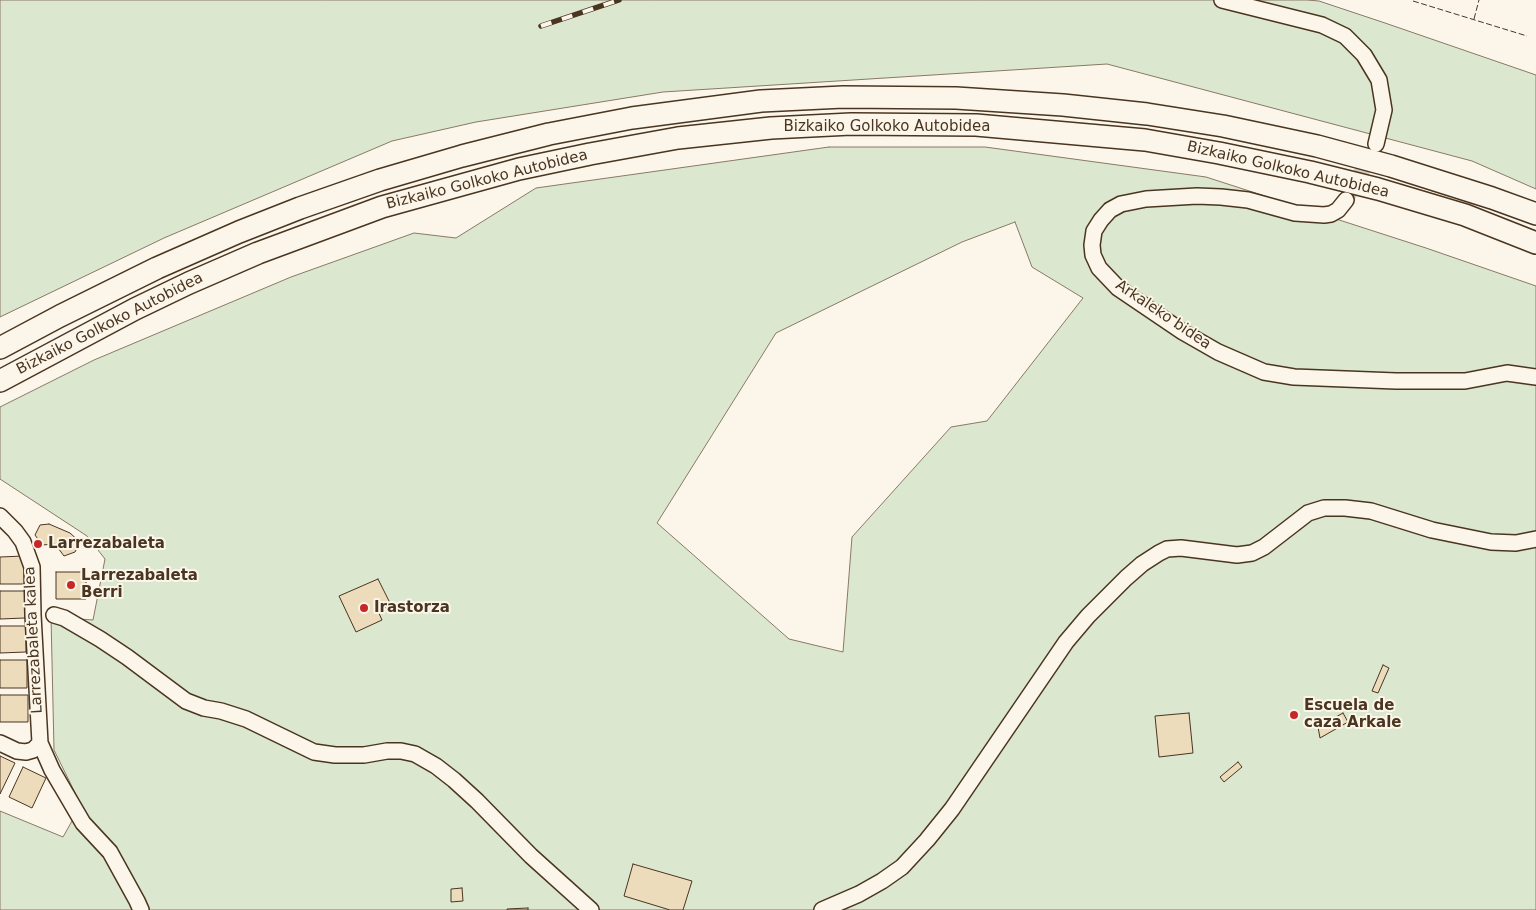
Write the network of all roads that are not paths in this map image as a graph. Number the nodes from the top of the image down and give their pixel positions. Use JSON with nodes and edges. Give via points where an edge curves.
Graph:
{"nodes":[{"id":1,"x":1222,"y":0,"type":"edge"},
{"id":2,"x":1376,"y":144,"type":"tunnel mouth"},
{"id":3,"x":1346,"y":200,"type":"tunnel mouth"},
{"id":4,"x":1536,"y":214,"type":"edge"},
{"id":5,"x":1536,"y":242,"type":"edge"},
{"id":6,"x":0,"y":348,"type":"edge"},
{"id":7,"x":1536,"y":376,"type":"edge"},
{"id":8,"x":0,"y":381,"type":"edge"},
{"id":9,"x":0,"y":516,"type":"edge"},
{"id":10,"x":1536,"y":539,"type":"edge"},
{"id":11,"x":54,"y":615,"type":"dead end"},
{"id":12,"x":0,"y":743,"type":"edge"},
{"id":13,"x":40,"y":743,"type":"junction"},
{"id":14,"x":141,"y":910,"type":"edge"},
{"id":15,"x":591,"y":910,"type":"edge"},
{"id":16,"x":822,"y":910,"type":"edge"}],
"edges":[{"from":1,"to":2,"type":"street","via":[[1322,26],[1345,36],[1364,55],[1379,80],[1384,110]]},
{"from":3,"to":7,"type":"street","name":"Arkaleko bidea","via":[[1338,210],[1324,215],[1295,213],[1248,200],[1221,197],[1146,199],[1121,204],[1100,220],[1094,231],[1093,255],[1099,268],[1134,299],[1218,352],[1264,372],[1294,377],[1396,381],[1465,382],[1507,373]]},
{"from":4,"to":6,"type":"highway","name":"Bizkaiko Golkoko Autobidea","via":[[1391,166],[1317,146],[1147,114],[956,98],[843,96],[761,101],[632,118],[549,134],[380,180],[239,232],[157,268]]},
{"from":5,"to":8,"type":"highway","name":"Bizkaiko Golkoko Autobidea","via":[[1465,215],[1378,189],[1220,152],[1145,140],[976,125],[851,124],[771,128],[678,138],[590,154],[519,169],[382,207],[188,283]]},
{"from":9,"to":13,"type":"street","name":"Larrezabaleta kalea","via":[[23,542],[32,567]]},
{"from":10,"to":16,"type":"street","via":[[1516,543],[1491,542],[1432,530],[1371,511],[1324,508],[1308,513],[1252,553],[1237,556],[1181,548],[1159,553],[1126,578],[1066,642],[952,809],[902,867],[858,894]]},
{"from":11,"to":15,"type":"street","via":[[114,648],[186,701],[246,719],[314,752],[335,756],[386,751],[415,754],[454,780]]},
{"from":12,"to":13,"type":"street","via":[[26,752],[34,750]]},
{"from":13,"to":14,"type":"street","name":"Larrezabaleta kalea","via":[[83,823],[110,852]]}]}
